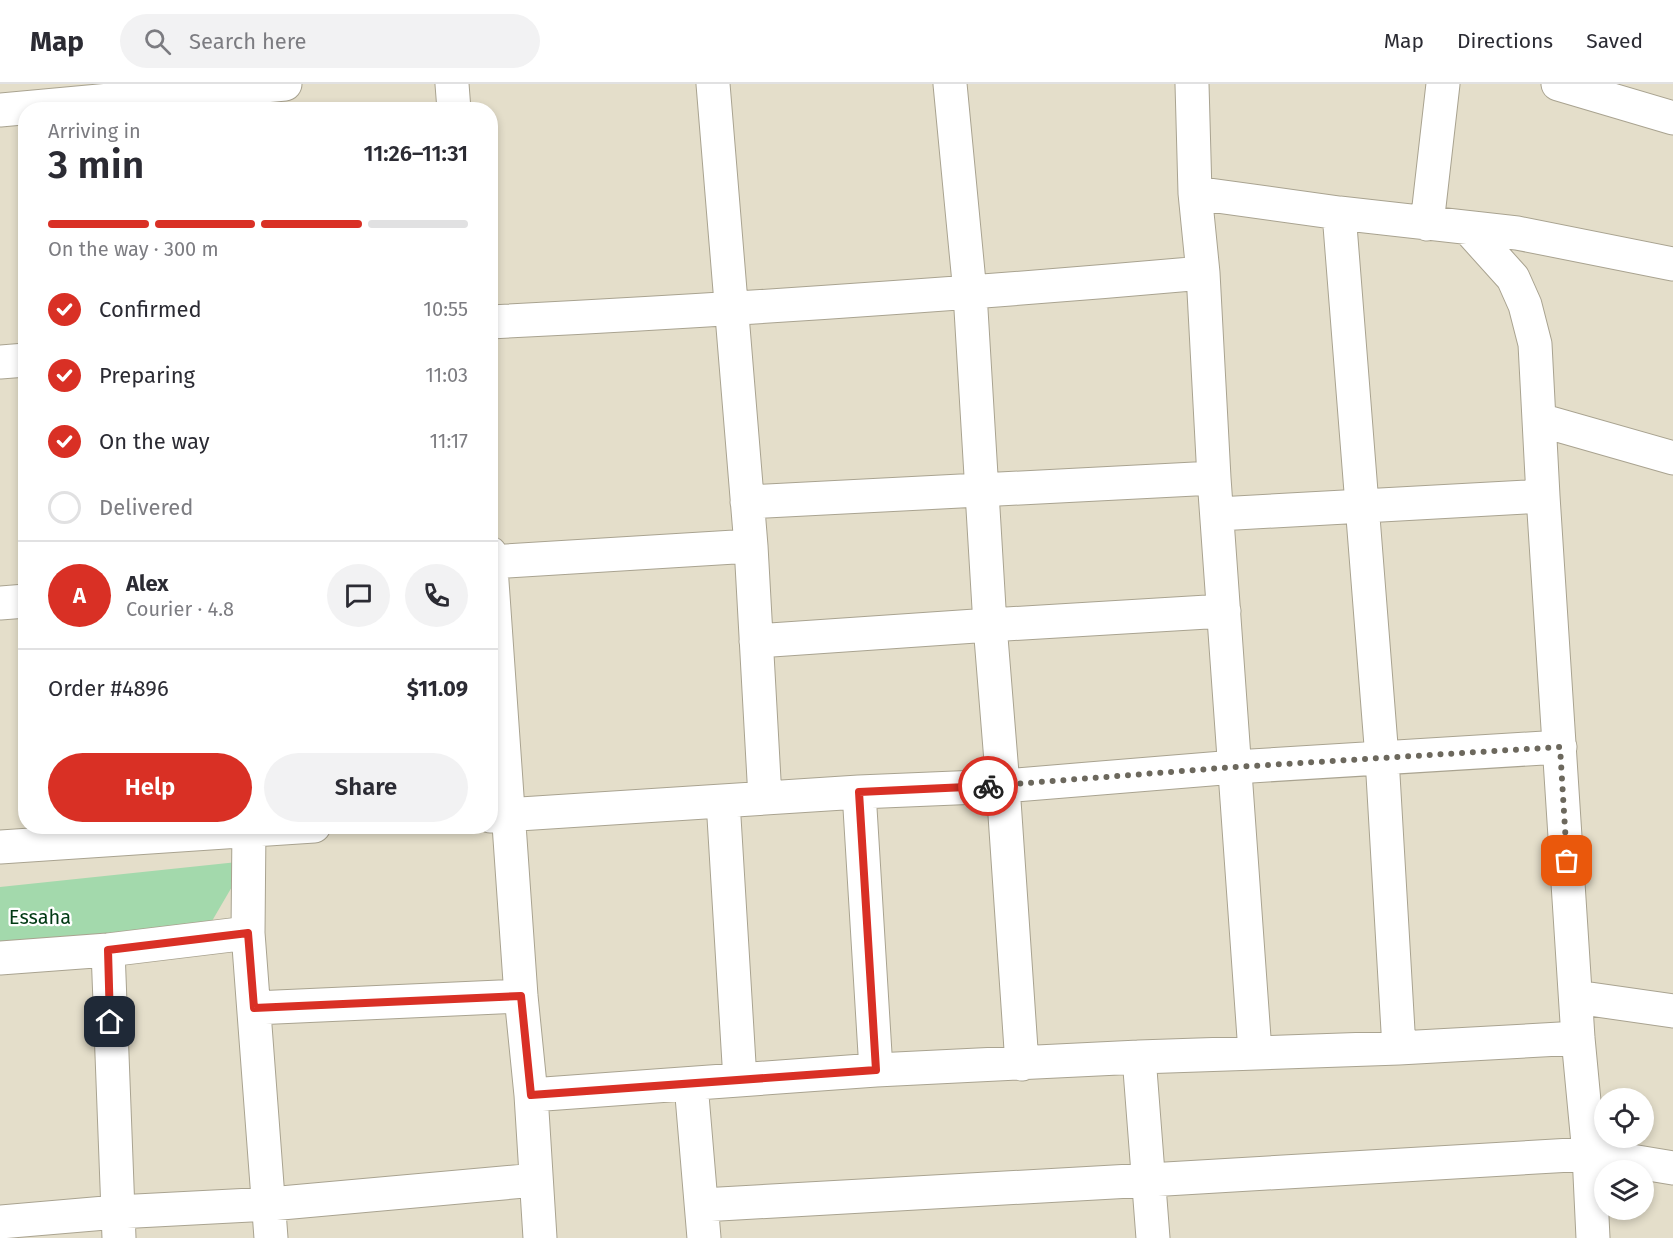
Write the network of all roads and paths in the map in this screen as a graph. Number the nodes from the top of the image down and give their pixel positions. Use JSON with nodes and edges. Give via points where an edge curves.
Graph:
{"nodes":[{"id":1,"x":285,"y":84,"type":"edge"},
{"id":2,"x":452,"y":84,"type":"edge"},
{"id":3,"x":712,"y":84,"type":"edge"},
{"id":4,"x":951,"y":84,"type":"edge"},
{"id":5,"x":1192,"y":84,"type":"edge"},
{"id":6,"x":1443,"y":84,"type":"edge"},
{"id":7,"x":1558,"y":84,"type":"edge"},
{"id":8,"x":241,"y":99,"type":"edge"},
{"id":9,"x":2,"y":101,"type":"edge"},
{"id":10,"x":26,"y":102,"type":"edge"},
{"id":11,"x":170,"y":102,"type":"edge"},
{"id":12,"x":453,"y":102,"type":"edge"},
{"id":13,"x":1673,"y":118,"type":"edge"},
{"id":14,"x":1195,"y":193,"type":"junction"},
{"id":15,"x":1339,"y":213,"type":"junction"},
{"id":16,"x":1427,"y":224,"type":"junction"},
{"id":17,"x":1468,"y":228,"type":"junction"},
{"id":18,"x":1673,"y":264,"type":"edge"},
{"id":19,"x":1203,"y":273,"type":"junction"},
{"id":20,"x":970,"y":292,"type":"junction"},
{"id":21,"x":732,"y":309,"type":"junction"},
{"id":22,"x":498,"y":322,"type":"edge"},
{"id":23,"x":18,"y":361,"type":"edge"},
{"id":24,"x":0,"y":362,"type":"edge"},
{"id":25,"x":1540,"y":420,"type":"junction"},
{"id":26,"x":1673,"y":458,"type":"edge"},
{"id":27,"x":1214,"y":478,"type":"junction"},
{"id":28,"x":982,"y":489,"type":"junction"},
{"id":29,"x":1542,"y":496,"type":"junction"},
{"id":30,"x":747,"y":502,"type":"junction"},
{"id":31,"x":1362,"y":506,"type":"junction"},
{"id":32,"x":1218,"y":514,"type":"junction"},
{"id":33,"x":751,"y":546,"type":"junction"},
{"id":34,"x":498,"y":562,"type":"edge"},
{"id":35,"x":18,"y":602,"type":"edge"},
{"id":36,"x":0,"y":603,"type":"edge"},
{"id":37,"x":1224,"y":612,"type":"junction"},
{"id":38,"x":990,"y":625,"type":"junction"},
{"id":39,"x":756,"y":641,"type":"junction"},
{"id":40,"x":1560,"y":747,"type":"junction"},
{"id":41,"x":1382,"y":758,"type":"junction"},
{"id":42,"x":498,"y":759,"type":"edge"},
{"id":43,"x":1235,"y":767,"type":"junction"},
{"id":44,"x":1003,"y":786,"type":"junction"},
{"id":45,"x":859,"y":792,"type":"junction"},
{"id":46,"x":765,"y":798,"type":"junction"},
{"id":47,"x":723,"y":801,"type":"junction"},
{"id":48,"x":500,"y":815,"type":"edge"},
{"id":49,"x":92,"y":834,"type":"edge"},
{"id":50,"x":249,"y":834,"type":"edge"},
{"id":51,"x":0,"y":847,"type":"edge"},
{"id":52,"x":248,"y":933,"type":"junction"},
{"id":53,"x":108,"y":950,"type":"junction"},
{"id":54,"x":0,"y":958,"type":"edge"},
{"id":55,"x":521,"y":996,"type":"junction"},
{"id":56,"x":1576,"y":997,"type":"junction"},
{"id":57,"x":254,"y":1008,"type":"junction"},
{"id":58,"x":1673,"y":1011,"type":"edge"},
{"id":59,"x":1578,"y":1038,"type":"junction"},
{"id":60,"x":1399,"y":1048,"type":"junction"},
{"id":61,"x":1256,"y":1052,"type":"junction"},
{"id":62,"x":1138,"y":1057,"type":"junction"},
{"id":63,"x":1022,"y":1064,"type":"junction"},
{"id":64,"x":876,"y":1070,"type":"junction"},
{"id":65,"x":740,"y":1080,"type":"junction"},
{"id":66,"x":691,"y":1084,"type":"junction"},
{"id":67,"x":531,"y":1095,"type":"junction"},
{"id":68,"x":1589,"y":1154,"type":"junction"},
{"id":69,"x":1673,"y":1168,"type":"edge"},
{"id":70,"x":536,"y":1180,"type":"junction"},
{"id":71,"x":1149,"y":1180,"type":"junction"},
{"id":72,"x":270,"y":1204,"type":"junction"},
{"id":73,"x":702,"y":1205,"type":"junction"},
{"id":74,"x":0,"y":1222,"type":"edge"},
{"id":75,"x":118,"y":1225,"type":"edge"},
{"id":76,"x":271,"y":1238,"type":"edge"},
{"id":77,"x":540,"y":1238,"type":"edge"},
{"id":78,"x":704,"y":1238,"type":"edge"},
{"id":79,"x":1153,"y":1238,"type":"edge"},
{"id":80,"x":1593,"y":1238,"type":"edge"}],
"edges":[{"from":1,"to":8,"type":"street"},
{"from":2,"to":12,"type":"street"},
{"from":3,"to":21,"type":"street"},
{"from":4,"to":20,"type":"street"},
{"from":5,"to":14,"type":"street"},
{"from":6,"to":16,"type":"street"},
{"from":7,"to":13,"type":"street"},
{"from":8,"to":11,"type":"street"},
{"from":9,"to":10,"type":"street"},
{"from":14,"to":15,"type":"street"},
{"from":14,"to":19,"type":"street"},
{"from":15,"to":16,"type":"street"},
{"from":15,"to":31,"type":"street"},
{"from":16,"to":17,"type":"street"},
{"from":17,"to":18,"type":"street","via":[[1517,233]]},
{"from":17,"to":25,"type":"street","via":[[1513,278],[1525,305],[1535,344]]},
{"from":19,"to":20,"type":"street"},
{"from":19,"to":27,"type":"street"},
{"from":20,"to":21,"type":"street"},
{"from":20,"to":28,"type":"street"},
{"from":21,"to":22,"type":"street"},
{"from":21,"to":30,"type":"street"},
{"from":23,"to":24,"type":"street"},
{"from":25,"to":26,"type":"street"},
{"from":25,"to":29,"type":"street"},
{"from":27,"to":28,"type":"street"},
{"from":27,"to":32,"type":"street"},
{"from":28,"to":30,"type":"street"},
{"from":28,"to":38,"type":"street"},
{"from":29,"to":31,"type":"street"},
{"from":29,"to":40,"type":"street"},
{"from":30,"to":33,"type":"street"},
{"from":31,"to":32,"type":"street"},
{"from":31,"to":41,"type":"street"},
{"from":32,"to":37,"type":"street"},
{"from":33,"to":34,"type":"street"},
{"from":33,"to":39,"type":"street"},
{"from":35,"to":36,"type":"street"},
{"from":37,"to":38,"type":"street"},
{"from":37,"to":43,"type":"street"},
{"from":38,"to":39,"type":"street"},
{"from":38,"to":44,"type":"street"},
{"from":39,"to":46,"type":"street"},
{"from":40,"to":41,"type":"street"},
{"from":40,"to":56,"type":"street"},
{"from":41,"to":43,"type":"street"},
{"from":41,"to":60,"type":"street"},
{"from":42,"to":48,"type":"street"},
{"from":43,"to":44,"type":"street"},
{"from":43,"to":61,"type":"street"},
{"from":44,"to":45,"type":"street"},
{"from":44,"to":63,"type":"street"},
{"from":45,"to":46,"type":"street"},
{"from":45,"to":64,"type":"street"},
{"from":46,"to":47,"type":"street"},
{"from":47,"to":48,"type":"street"},
{"from":47,"to":65,"type":"street"},
{"from":48,"to":55,"type":"street"},
{"from":49,"to":51,"type":"street"},
{"from":50,"to":52,"type":"street"},
{"from":52,"to":53,"type":"street"},
{"from":52,"to":57,"type":"street"},
{"from":53,"to":54,"type":"street"},
{"from":53,"to":75,"type":"street"},
{"from":55,"to":57,"type":"street"},
{"from":55,"to":67,"type":"street"},
{"from":56,"to":58,"type":"street"},
{"from":56,"to":59,"type":"street"},
{"from":57,"to":72,"type":"street"},
{"from":59,"to":60,"type":"street"},
{"from":59,"to":68,"type":"street"},
{"from":60,"to":61,"type":"street"},
{"from":61,"to":62,"type":"street"},
{"from":62,"to":63,"type":"street"},
{"from":62,"to":71,"type":"street"},
{"from":63,"to":64,"type":"street"},
{"from":64,"to":65,"type":"street"},
{"from":65,"to":66,"type":"street"},
{"from":66,"to":67,"type":"street"},
{"from":66,"to":73,"type":"street"},
{"from":67,"to":70,"type":"street"},
{"from":68,"to":69,"type":"street"},
{"from":68,"to":71,"type":"street"},
{"from":68,"to":80,"type":"street"},
{"from":70,"to":72,"type":"street"},
{"from":70,"to":77,"type":"street"},
{"from":71,"to":73,"type":"street"},
{"from":71,"to":79,"type":"street"},
{"from":72,"to":75,"type":"street"},
{"from":72,"to":76,"type":"street"},
{"from":73,"to":78,"type":"street"},
{"from":74,"to":75,"type":"street"}]}
